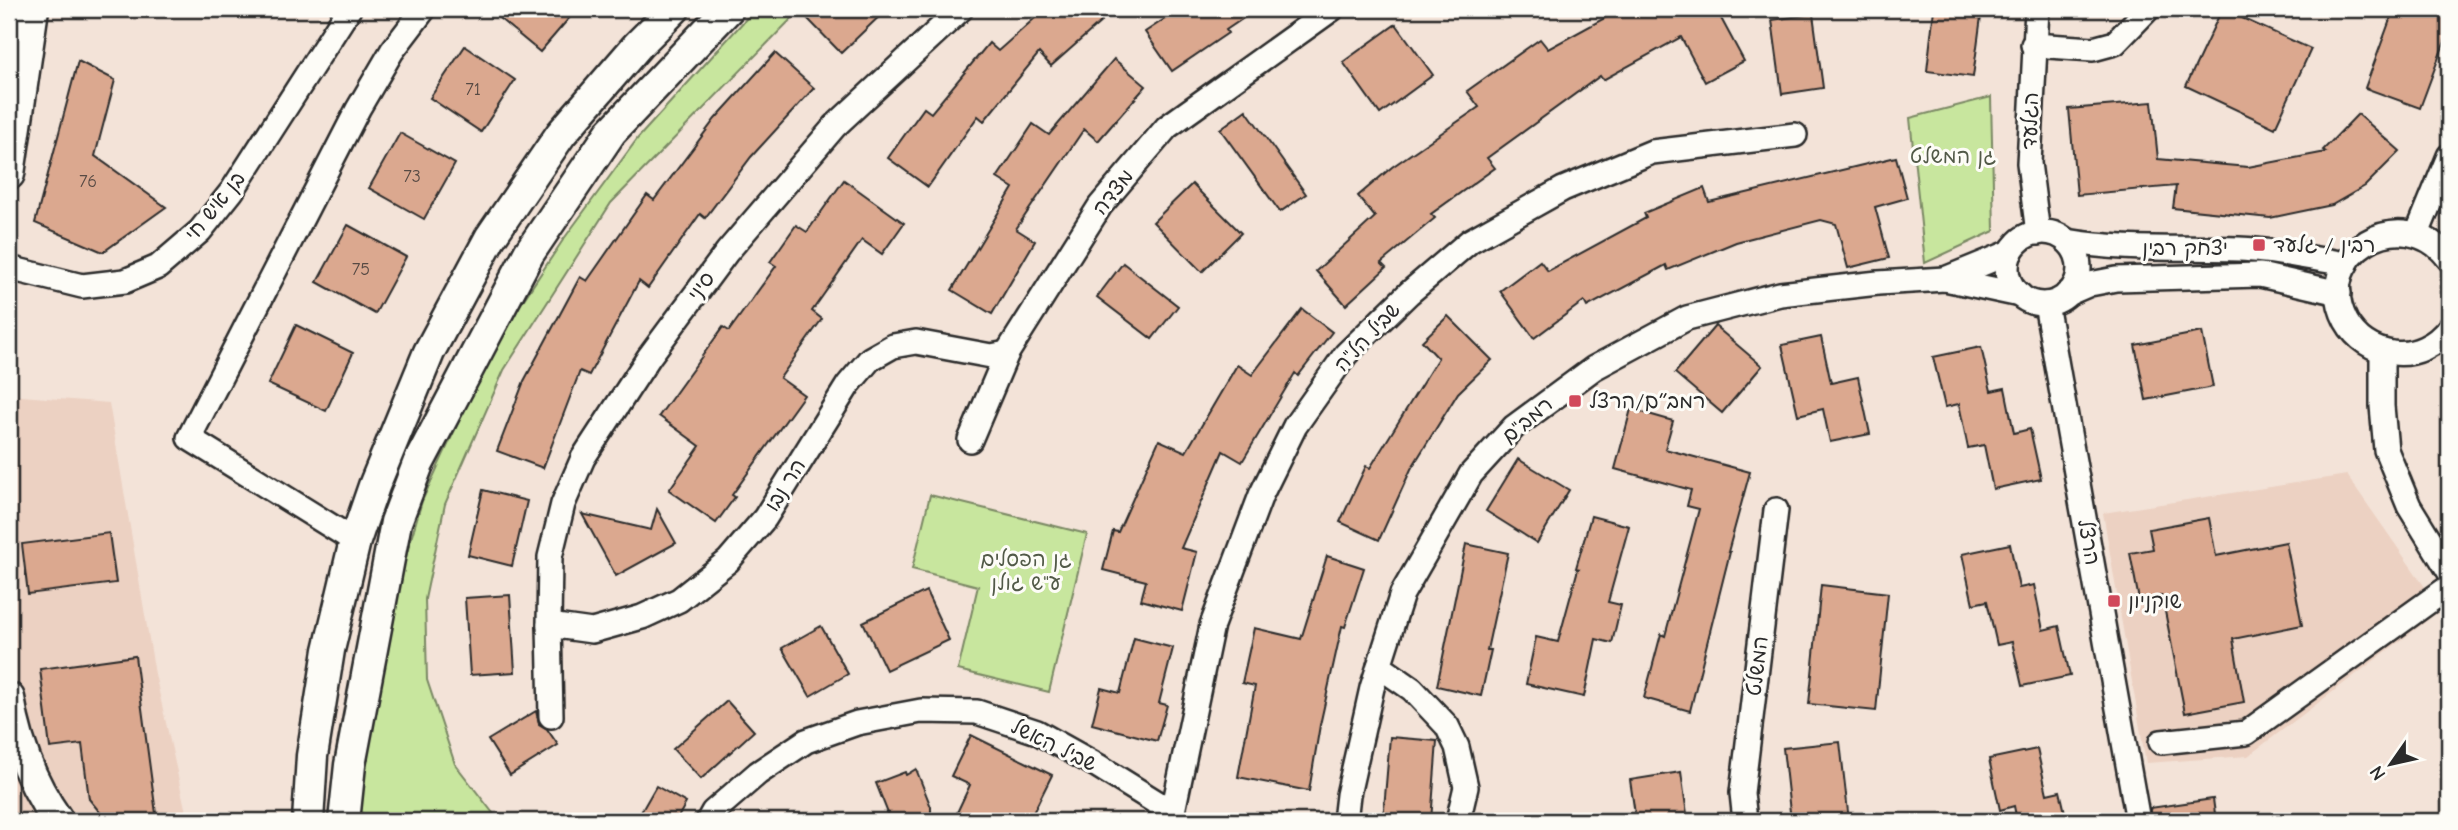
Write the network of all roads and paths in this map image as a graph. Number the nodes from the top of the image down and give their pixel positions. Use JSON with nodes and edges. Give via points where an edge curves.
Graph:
{"nodes":[{"id":1,"x":33,"y":9,"type":"edge"},
{"id":2,"x":349,"y":9,"type":"edge"},
{"id":3,"x":424,"y":9,"type":"edge"},
{"id":4,"x":674,"y":9,"type":"edge"},
{"id":5,"x":728,"y":9,"type":"edge"},
{"id":6,"x":961,"y":9,"type":"edge"},
{"id":7,"x":1332,"y":9,"type":"edge"},
{"id":8,"x":2037,"y":9,"type":"edge"},
{"id":9,"x":2148,"y":9,"type":"edge"},
{"id":10,"x":2033,"y":45,"type":"junction"},
{"id":11,"x":1795,"y":135,"type":"dead end"},
{"id":12,"x":2449,"y":156,"type":"edge"},
{"id":13,"x":9,"y":174,"type":"edge"},
{"id":14,"x":2038,"y":233,"type":"junction"},
{"id":15,"x":2417,"y":234,"type":"junction"},
{"id":16,"x":2067,"y":242,"type":"junction"},
{"id":17,"x":2011,"y":252,"type":"junction"},
{"id":18,"x":2449,"y":259,"type":"edge"},
{"id":19,"x":2346,"y":264,"type":"junction"},
{"id":20,"x":9,"y":268,"type":"edge"},
{"id":21,"x":1945,"y":279,"type":"junction"},
{"id":22,"x":2339,"y":293,"type":"junction"},
{"id":23,"x":2020,"y":295,"type":"junction"},
{"id":24,"x":2057,"y":299,"type":"junction"},
{"id":25,"x":2449,"y":328,"type":"edge"},
{"id":26,"x":2382,"y":351,"type":"junction"},
{"id":27,"x":1007,"y":353,"type":"junction"},
{"id":28,"x":970,"y":440,"type":"dead end"},
{"id":29,"x":1776,"y":510,"type":"dead end"},
{"id":30,"x":355,"y":541,"type":"junction"},
{"id":31,"x":2449,"y":571,"type":"edge"},
{"id":32,"x":2449,"y":587,"type":"edge"},
{"id":33,"x":549,"y":625,"type":"junction"},
{"id":34,"x":1379,"y":666,"type":"junction"},
{"id":35,"x":9,"y":698,"type":"edge"},
{"id":36,"x":551,"y":716,"type":"dead end"},
{"id":37,"x":2161,"y":742,"type":"dead end"},
{"id":38,"x":1171,"y":816,"type":"edge"},
{"id":39,"x":58,"y":821,"type":"edge"},
{"id":40,"x":308,"y":821,"type":"edge"},
{"id":41,"x":344,"y":821,"type":"edge"},
{"id":42,"x":708,"y":821,"type":"edge"},
{"id":43,"x":1345,"y":821,"type":"edge"},
{"id":44,"x":1458,"y":821,"type":"edge"},
{"id":45,"x":1745,"y":821,"type":"edge"},
{"id":46,"x":2138,"y":821,"type":"edge"}],
"edges":[{"from":1,"to":13,"type":"main road"},
{"from":2,"to":20,"type":"street","name":"בן איש חי","via":[[232,191],[200,231],[158,267],[125,281],[82,286]]},
{"from":3,"to":30,"type":"street","via":[[358,110],[189,438]]},
{"from":4,"to":30,"type":"main road","via":[[561,134],[490,238],[429,352]]},
{"from":5,"to":41,"type":"main road","via":[[611,132],[529,253],[418,464],[396,522],[350,765]]},
{"from":6,"to":33,"type":"street","name":"סיני","via":[[835,126],[727,252],[649,357],[583,458],[563,504],[550,557]]},
{"from":7,"to":27,"type":"street","name":"מצדה","via":[[1167,127],[1100,206]]},
{"from":8,"to":10,"type":"street","name":"הגלעד"},
{"from":9,"to":10,"type":"street","via":[[2115,43],[2093,49]]},
{"from":10,"to":14,"type":"street","name":"הגלעד","via":[[2029,163]]},
{"from":11,"to":38,"type":"street","name":"שביל הל\"ה","via":[[1653,152],[1563,189],[1470,242],[1346,354],[1295,426],[1261,495],[1212,625]]},
{"from":12,"to":15,"type":"street"},
{"from":14,"to":16,"type":"street"},
{"from":14,"to":17,"type":"street"},
{"from":15,"to":18,"type":"street"},
{"from":15,"to":19,"type":"street","via":[[2392,233],[2369,240]]},
{"from":16,"to":19,"type":"street","name":"יצחק רבין","via":[[2099,247],[2242,249]]},
{"from":16,"to":24,"type":"street","via":[[2078,271],[2075,284]]},
{"from":17,"to":21,"type":"street","name":"רמב\"ם"},
{"from":17,"to":23,"type":"street","via":[[2009,278]]},
{"from":19,"to":22,"type":"street"},
{"from":21,"to":23,"type":"street","name":"רמב\"ם"},
{"from":21,"to":34,"type":"street","name":"רמב\"ם","via":[[1780,294],[1687,318],[1594,368],[1514,427],[1471,474],[1402,594]]},
{"from":22,"to":24,"type":"street","name":"יצחק רבין","via":[[2260,275],[2116,279],[2090,284]]},
{"from":22,"to":26,"type":"street","via":[[2351,330]]},
{"from":23,"to":24,"type":"street","via":[[2029,301]]},
{"from":24,"to":46,"type":"street","name":"הרצל"},
{"from":25,"to":26,"type":"street","via":[[2415,352]]},
{"from":26,"to":31,"type":"street","via":[[2386,450],[2409,506]]},
{"from":27,"to":28,"type":"street","name":"מצדה"},
{"from":27,"to":33,"type":"street","name":"הר נבו","via":[[991,356],[916,342],[893,346],[870,359],[848,385],[765,517],[728,561],[679,600],[642,617],[593,631]]},
{"from":29,"to":45,"type":"street","name":"המשלט","via":[[1742,793]]},
{"from":30,"to":40,"type":"main road","via":[[329,650],[312,756]]},
{"from":32,"to":37,"type":"street","via":[[2246,733]]},
{"from":33,"to":36,"type":"street","name":"סיני"},
{"from":34,"to":43,"type":"street","name":"רמב\"ם"},
{"from":34,"to":44,"type":"street","via":[[1412,689],[1447,726],[1466,787]]},
{"from":35,"to":39,"type":"main road","via":[[20,753],[39,796]]},
{"from":38,"to":42,"type":"street","name":"שביל האשל","via":[[1098,766],[1037,732],[977,712],[921,711],[857,723],[806,741],[758,773]]}]}
